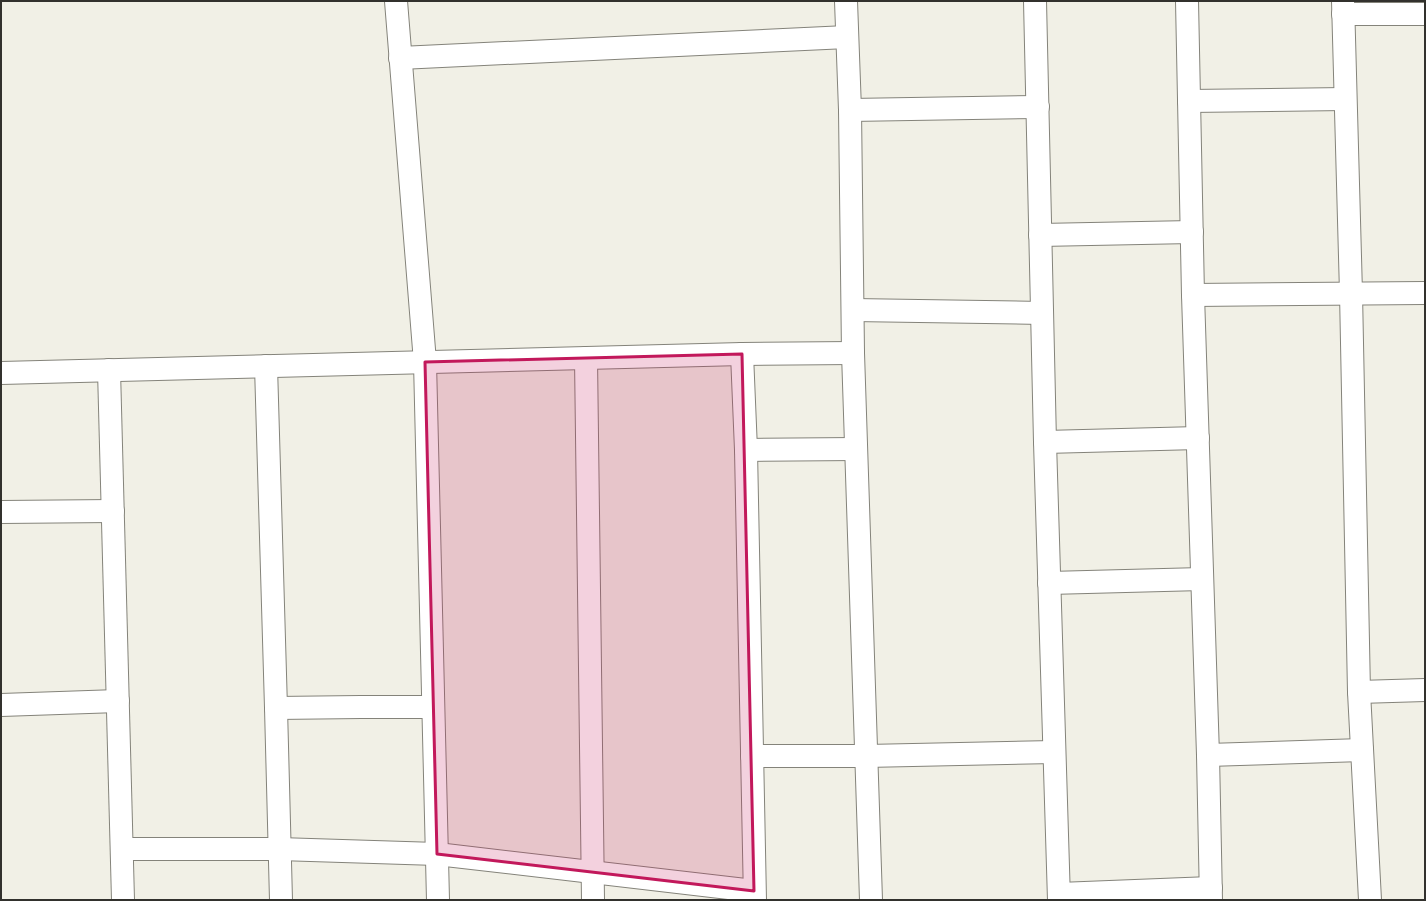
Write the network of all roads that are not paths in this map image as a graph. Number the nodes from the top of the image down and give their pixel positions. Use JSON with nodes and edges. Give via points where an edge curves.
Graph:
{"nodes":[{"id":1,"x":396,"y":1,"type":"edge"},
{"id":2,"x":846,"y":1,"type":"edge"},
{"id":3,"x":1035,"y":1,"type":"edge"},
{"id":4,"x":1187,"y":1,"type":"edge"},
{"id":5,"x":1343,"y":8,"type":"edge"},
{"id":6,"x":1425,"y":14,"type":"edge"},
{"id":7,"x":847,"y":37,"type":"junction"},
{"id":8,"x":400,"y":58,"type":"junction"},
{"id":9,"x":1345,"y":99,"type":"junction"},
{"id":10,"x":1189,"y":101,"type":"junction"},
{"id":11,"x":1038,"y":108,"type":"junction"},
{"id":12,"x":850,"y":110,"type":"junction"},
{"id":13,"x":1192,"y":232,"type":"junction"},
{"id":14,"x":1040,"y":235,"type":"junction"},
{"id":15,"x":1351,"y":293,"type":"junction"},
{"id":16,"x":1425,"y":293,"type":"edge"},
{"id":17,"x":1193,"y":294,"type":"junction"},
{"id":18,"x":853,"y":310,"type":"junction"},
{"id":19,"x":1042,"y":313,"type":"junction"},
{"id":20,"x":853,"y":353,"type":"junction"},
{"id":21,"x":742,"y":354,"type":"junction"},
{"id":22,"x":586,"y":358,"type":"junction"},
{"id":23,"x":425,"y":362,"type":"junction"},
{"id":24,"x":266,"y":366,"type":"junction"},
{"id":25,"x":109,"y":370,"type":"junction"},
{"id":26,"x":1,"y":373,"type":"edge"},
{"id":27,"x":1198,"y":438,"type":"junction"},
{"id":28,"x":1045,"y":442,"type":"junction"},
{"id":29,"x":856,"y":449,"type":"junction"},
{"id":30,"x":746,"y":450,"type":"junction"},
{"id":31,"x":113,"y":511,"type":"junction"},
{"id":32,"x":1,"y":512,"type":"edge"},
{"id":33,"x":1202,"y":579,"type":"junction"},
{"id":34,"x":1049,"y":583,"type":"junction"},
{"id":35,"x":1425,"y":690,"type":"edge"},
{"id":36,"x":1360,"y":692,"type":"junction"},
{"id":37,"x":118,"y":701,"type":"junction"},
{"id":38,"x":1,"y":704,"type":"edge"},
{"id":39,"x":432,"y":707,"type":"junction"},
{"id":40,"x":276,"y":708,"type":"junction"},
{"id":41,"x":1362,"y":750,"type":"junction"},
{"id":42,"x":1054,"y":752,"type":"junction"},
{"id":43,"x":1208,"y":755,"type":"junction"},
{"id":44,"x":752,"y":756,"type":"junction"},
{"id":45,"x":866,"y":756,"type":"junction"},
{"id":46,"x":122,"y":849,"type":"junction"},
{"id":47,"x":279,"y":849,"type":"junction"},
{"id":48,"x":437,"y":854,"type":"junction"},
{"id":49,"x":592,"y":872,"type":"junction"},
{"id":50,"x":1211,"y":894,"type":"edge"},
{"id":51,"x":754,"y":895,"type":"edge"},
{"id":52,"x":1059,"y":897,"type":"edge"},
{"id":53,"x":123,"y":900,"type":"edge"},
{"id":54,"x":281,"y":900,"type":"edge"},
{"id":55,"x":438,"y":900,"type":"edge"},
{"id":56,"x":593,"y":900,"type":"edge"},
{"id":57,"x":871,"y":900,"type":"edge"},
{"id":58,"x":1370,"y":900,"type":"edge"}],
"edges":[{"from":1,"to":8,"type":"street"},
{"from":2,"to":7,"type":"street"},
{"from":3,"to":11,"type":"street"},
{"from":4,"to":10,"type":"street"},
{"from":5,"to":6,"type":"street"},
{"from":5,"to":9,"type":"street"},
{"from":7,"to":8,"type":"street"},
{"from":7,"to":12,"type":"street"},
{"from":8,"to":23,"type":"street"},
{"from":9,"to":10,"type":"street"},
{"from":9,"to":15,"type":"street"},
{"from":10,"to":13,"type":"street"},
{"from":11,"to":12,"type":"street"},
{"from":11,"to":14,"type":"street"},
{"from":12,"to":18,"type":"street"},
{"from":13,"to":14,"type":"street"},
{"from":13,"to":17,"type":"street"},
{"from":14,"to":19,"type":"street"},
{"from":15,"to":16,"type":"street"},
{"from":15,"to":17,"type":"street"},
{"from":15,"to":36,"type":"street"},
{"from":17,"to":27,"type":"street"},
{"from":18,"to":19,"type":"street"},
{"from":18,"to":20,"type":"street"},
{"from":19,"to":28,"type":"street"},
{"from":20,"to":21,"type":"street"},
{"from":20,"to":29,"type":"street"},
{"from":21,"to":22,"type":"street"},
{"from":21,"to":30,"type":"street"},
{"from":22,"to":23,"type":"street"},
{"from":22,"to":49,"type":"street"},
{"from":23,"to":24,"type":"street"},
{"from":23,"to":39,"type":"street"},
{"from":24,"to":25,"type":"street"},
{"from":24,"to":40,"type":"street"},
{"from":25,"to":26,"type":"street"},
{"from":25,"to":31,"type":"street"},
{"from":27,"to":28,"type":"street"},
{"from":27,"to":33,"type":"street"},
{"from":28,"to":34,"type":"street"},
{"from":29,"to":30,"type":"street"},
{"from":29,"to":45,"type":"street"},
{"from":30,"to":44,"type":"street"},
{"from":31,"to":32,"type":"street"},
{"from":31,"to":37,"type":"street"},
{"from":33,"to":34,"type":"street"},
{"from":33,"to":43,"type":"street"},
{"from":34,"to":42,"type":"street"},
{"from":35,"to":36,"type":"street"},
{"from":36,"to":41,"type":"street"},
{"from":37,"to":38,"type":"street"},
{"from":37,"to":46,"type":"street"},
{"from":39,"to":40,"type":"street"},
{"from":39,"to":48,"type":"street"},
{"from":40,"to":47,"type":"street"},
{"from":41,"to":43,"type":"street"},
{"from":41,"to":58,"type":"street"},
{"from":42,"to":45,"type":"street"},
{"from":42,"to":52,"type":"street"},
{"from":43,"to":50,"type":"street"},
{"from":44,"to":45,"type":"street"},
{"from":44,"to":51,"type":"street"},
{"from":45,"to":57,"type":"street"},
{"from":46,"to":47,"type":"street"},
{"from":46,"to":53,"type":"street"},
{"from":47,"to":48,"type":"street"},
{"from":47,"to":54,"type":"street"},
{"from":48,"to":49,"type":"street"},
{"from":48,"to":55,"type":"street"},
{"from":49,"to":51,"type":"street"},
{"from":49,"to":56,"type":"street"},
{"from":50,"to":52,"type":"street"}]}
